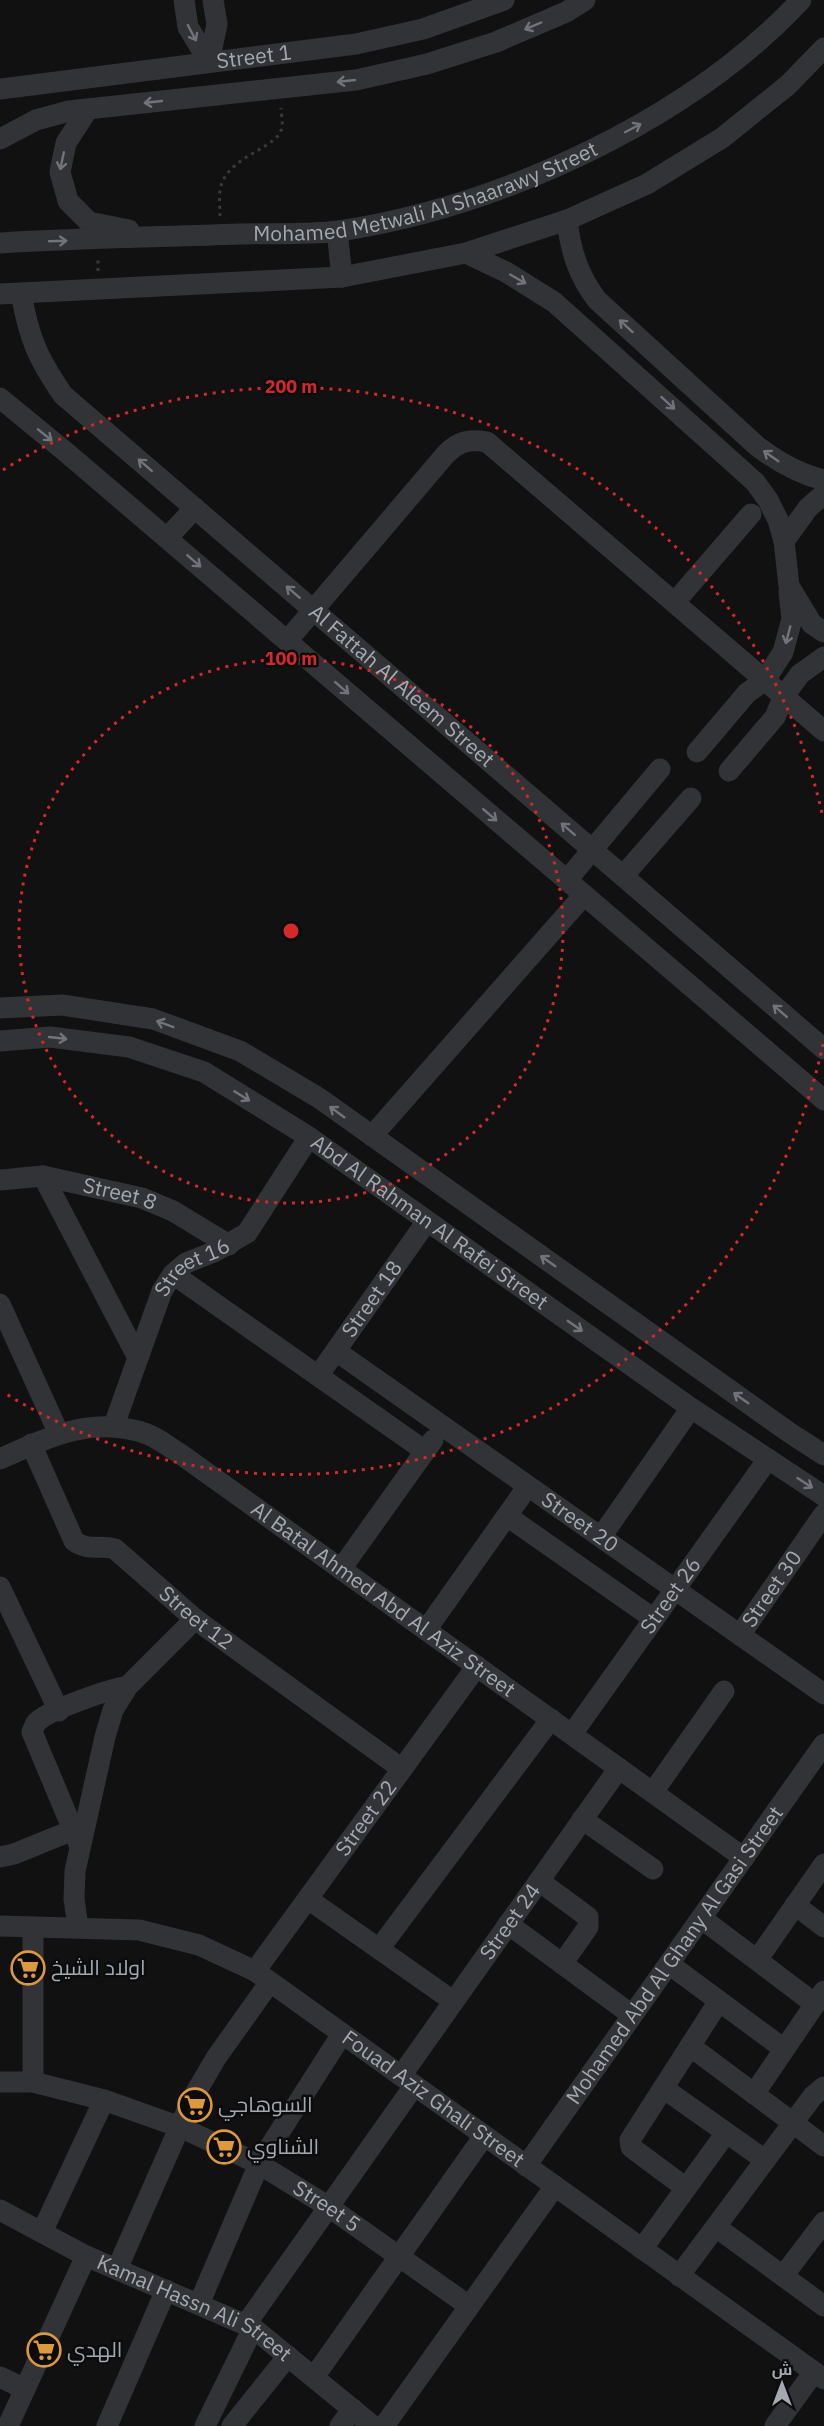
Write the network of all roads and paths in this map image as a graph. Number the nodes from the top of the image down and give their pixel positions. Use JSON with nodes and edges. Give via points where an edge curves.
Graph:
{"nodes":[{"id":1,"x":184,"y":0,"type":"edge"},
{"id":2,"x":213,"y":0,"type":"edge"},
{"id":3,"x":504,"y":0,"type":"edge"},
{"id":4,"x":585,"y":0,"type":"edge"},
{"id":5,"x":801,"y":0,"type":"edge"},
{"id":6,"x":824,"y":48,"type":"edge"},
{"id":7,"x":209,"y":62,"type":"junction"},
{"id":8,"x":280,"y":88,"type":"junction"},
{"id":9,"x":0,"y":89,"type":"edge"},
{"id":10,"x":88,"y":109,"type":"junction"},
{"id":11,"x":0,"y":139,"type":"edge"},
{"id":12,"x":567,"y":220,"type":"junction"},
{"id":13,"x":338,"y":231,"type":"junction"},
{"id":14,"x":220,"y":235,"type":"junction"},
{"id":15,"x":162,"y":237,"type":"junction"},
{"id":16,"x":99,"y":240,"type":"junction"},
{"id":17,"x":0,"y":243,"type":"edge"},
{"id":18,"x":466,"y":253,"type":"junction"},
{"id":19,"x":342,"y":276,"type":"junction"},
{"id":20,"x":97,"y":289,"type":"junction"},
{"id":21,"x":10,"y":294,"type":"edge"},
{"id":22,"x":0,"y":398,"type":"edge"},
{"id":23,"x":824,"y":480,"type":"edge"},
{"id":24,"x":824,"y":494,"type":"edge"},
{"id":25,"x":195,"y":508,"type":"junction"},
{"id":26,"x":751,"y":514,"type":"dead end"},
{"id":27,"x":167,"y":538,"type":"junction"},
{"id":28,"x":784,"y":542,"type":"junction"},
{"id":29,"x":789,"y":586,"type":"junction"},
{"id":30,"x":675,"y":602,"type":"junction"},
{"id":31,"x":313,"y":610,"type":"junction"},
{"id":32,"x":824,"y":632,"type":"edge"},
{"id":33,"x":287,"y":641,"type":"junction"},
{"id":34,"x":824,"y":657,"type":"edge"},
{"id":35,"x":765,"y":680,"type":"junction"},
{"id":36,"x":784,"y":696,"type":"junction"},
{"id":37,"x":824,"y":731,"type":"edge"},
{"id":38,"x":697,"y":752,"type":"dead end"},
{"id":39,"x":660,"y":769,"type":"dead end"},
{"id":40,"x":729,"y":771,"type":"dead end"},
{"id":41,"x":691,"y":798,"type":"dead end"},
{"id":42,"x":592,"y":850,"type":"junction"},
{"id":43,"x":623,"y":876,"type":"junction"},
{"id":44,"x":567,"y":880,"type":"junction"},
{"id":45,"x":584,"y":895,"type":"junction"},
{"id":46,"x":0,"y":1008,"type":"edge"},
{"id":47,"x":0,"y":1041,"type":"edge"},
{"id":48,"x":824,"y":1049,"type":"edge"},
{"id":49,"x":824,"y":1100,"type":"edge"},
{"id":50,"x":372,"y":1136,"type":"junction"},
{"id":51,"x":309,"y":1137,"type":"junction"},
{"id":52,"x":43,"y":1176,"type":"junction"},
{"id":53,"x":0,"y":1180,"type":"edge"},
{"id":54,"x":427,"y":1221,"type":"junction"},
{"id":55,"x":229,"y":1245,"type":"junction"},
{"id":56,"x":173,"y":1274,"type":"junction"},
{"id":57,"x":0,"y":1304,"type":"edge"},
{"id":58,"x":336,"y":1351,"type":"junction"},
{"id":59,"x":138,"y":1358,"type":"junction"},
{"id":60,"x":318,"y":1376,"type":"junction"},
{"id":61,"x":691,"y":1408,"type":"junction"},
{"id":62,"x":768,"y":1418,"type":"junction"},
{"id":63,"x":114,"y":1425,"type":"junction"},
{"id":64,"x":443,"y":1426,"type":"junction"},
{"id":65,"x":59,"y":1434,"type":"junction"},
{"id":66,"x":32,"y":1444,"type":"junction"},
{"id":67,"x":426,"y":1451,"type":"junction"},
{"id":68,"x":759,"y":1453,"type":"junction"},
{"id":69,"x":824,"y":1455,"type":"edge"},
{"id":70,"x":0,"y":1459,"type":"edge"},
{"id":71,"x":528,"y":1486,"type":"junction"},
{"id":72,"x":824,"y":1496,"type":"edge"},
{"id":73,"x":824,"y":1514,"type":"edge"},
{"id":74,"x":507,"y":1516,"type":"junction"},
{"id":75,"x":601,"y":1537,"type":"junction"},
{"id":76,"x":341,"y":1569,"type":"junction"},
{"id":77,"x":0,"y":1587,"type":"edge"},
{"id":78,"x":675,"y":1589,"type":"junction"},
{"id":79,"x":195,"y":1619,"type":"junction"},
{"id":80,"x":654,"y":1619,"type":"junction"},
{"id":81,"x":426,"y":1630,"type":"junction"},
{"id":82,"x":740,"y":1635,"type":"junction"},
{"id":83,"x":477,"y":1666,"type":"junction"},
{"id":84,"x":128,"y":1686,"type":"junction"},
{"id":85,"x":724,"y":1691,"type":"dead end"},
{"id":86,"x":824,"y":1694,"type":"edge"},
{"id":87,"x":59,"y":1711,"type":"junction"},
{"id":88,"x":551,"y":1719,"type":"junction"},
{"id":89,"x":572,"y":1734,"type":"junction"},
{"id":90,"x":824,"y":1744,"type":"edge"},
{"id":91,"x":402,"y":1768,"type":"junction"},
{"id":92,"x":619,"y":1768,"type":"junction"},
{"id":93,"x":653,"y":1792,"type":"junction"},
{"id":94,"x":582,"y":1820,"type":"junction"},
{"id":95,"x":76,"y":1837,"type":"junction"},
{"id":96,"x":0,"y":1857,"type":"edge"},
{"id":97,"x":744,"y":1857,"type":"junction"},
{"id":98,"x":824,"y":1864,"type":"edge"},
{"id":99,"x":653,"y":1869,"type":"dead end"},
{"id":100,"x":539,"y":1881,"type":"junction"},
{"id":101,"x":308,"y":1899,"type":"junction"},
{"id":102,"x":795,"y":1905,"type":"junction"},
{"id":103,"x":701,"y":1918,"type":"junction"},
{"id":104,"x":508,"y":1924,"type":"junction"},
{"id":105,"x":0,"y":1926,"type":"edge"},
{"id":106,"x":33,"y":1927,"type":"junction"},
{"id":107,"x":78,"y":1927,"type":"junction"},
{"id":108,"x":824,"y":1927,"type":"edge"},
{"id":109,"x":379,"y":1949,"type":"junction"},
{"id":110,"x":757,"y":1960,"type":"junction"},
{"id":111,"x":562,"y":1964,"type":"junction"},
{"id":112,"x":669,"y":1964,"type":"junction"},
{"id":113,"x":262,"y":1977,"type":"junction"},
{"id":114,"x":820,"y":1998,"type":"edge"},
{"id":115,"x":453,"y":2001,"type":"junction"},
{"id":116,"x":719,"y":2001,"type":"junction"},
{"id":117,"x":632,"y":2015,"type":"junction"},
{"id":118,"x":342,"y":2034,"type":"junction"},
{"id":119,"x":690,"y":2046,"type":"junction"},
{"id":120,"x":784,"y":2049,"type":"junction"},
{"id":121,"x":408,"y":2081,"type":"junction"},
{"id":122,"x":0,"y":2082,"type":"edge"},
{"id":123,"x":33,"y":2082,"type":"junction"},
{"id":124,"x":824,"y":2087,"type":"edge"},
{"id":125,"x":663,"y":2088,"type":"junction"},
{"id":126,"x":754,"y":2094,"type":"junction"},
{"id":127,"x":104,"y":2100,"type":"junction"},
{"id":128,"x":793,"y":2123,"type":"junction"},
{"id":129,"x":180,"y":2127,"type":"junction"},
{"id":130,"x":726,"y":2133,"type":"junction"},
{"id":131,"x":484,"y":2136,"type":"junction"},
{"id":132,"x":824,"y":2146,"type":"edge"},
{"id":133,"x":765,"y":2160,"type":"junction"},
{"id":134,"x":259,"y":2164,"type":"junction"},
{"id":135,"x":526,"y":2166,"type":"junction"},
{"id":136,"x":555,"y":2186,"type":"junction"},
{"id":137,"x":686,"y":2188,"type":"junction"},
{"id":138,"x":329,"y":2207,"type":"junction"},
{"id":139,"x":0,"y":2210,"type":"edge"},
{"id":140,"x":824,"y":2222,"type":"edge"},
{"id":141,"x":716,"y":2226,"type":"junction"},
{"id":142,"x":42,"y":2232,"type":"junction"},
{"id":143,"x":642,"y":2249,"type":"junction"},
{"id":144,"x":86,"y":2256,"type":"junction"},
{"id":145,"x":399,"y":2256,"type":"junction"},
{"id":146,"x":117,"y":2269,"type":"junction"},
{"id":147,"x":679,"y":2276,"type":"junction"},
{"id":148,"x":783,"y":2276,"type":"junction"},
{"id":149,"x":166,"y":2290,"type":"junction"},
{"id":150,"x":199,"y":2304,"type":"junction"},
{"id":151,"x":469,"y":2306,"type":"junction"},
{"id":152,"x":824,"y":2306,"type":"edge"},
{"id":153,"x":250,"y":2326,"type":"junction"},
{"id":154,"x":288,"y":2356,"type":"junction"},
{"id":155,"x":821,"y":2376,"type":"edge"},
{"id":156,"x":0,"y":2377,"type":"edge"},
{"id":157,"x":314,"y":2377,"type":"junction"},
{"id":158,"x":25,"y":2390,"type":"junction"},
{"id":159,"x":347,"y":2418,"type":"edge"},
{"id":160,"x":9,"y":2426,"type":"edge"},
{"id":161,"x":107,"y":2426,"type":"edge"},
{"id":162,"x":205,"y":2426,"type":"edge"},
{"id":163,"x":232,"y":2426,"type":"edge"},
{"id":164,"x":373,"y":2426,"type":"edge"},
{"id":165,"x":384,"y":2426,"type":"edge"},
{"id":166,"x":775,"y":2426,"type":"edge"}],
"edges":[{"from":1,"to":7,"type":"street","one_way":true,"via":[[188,27]]},
{"from":2,"to":7,"type":"street","via":[[217,24]]},
{"from":3,"to":7,"type":"street","name":"Street 1","via":[[423,29],[356,44]]},
{"from":4,"to":8,"type":"street","one_way":true,"via":[[496,42],[427,64],[356,80]]},
{"from":13,"to":5,"type":"street","name":"Mohamed Metwali Al Shaarawy Street","one_way":true,"via":[[442,208],[499,190],[576,158],[650,118],[719,72],[784,19]]},
{"from":6,"to":12,"type":"street","via":[[788,85],[722,138],[647,184]]},
{"from":7,"to":9,"type":"street","name":"Street 1"},
{"from":8,"to":10,"type":"street","one_way":true},
{"from":8,"to":14,"type":"path","via":[[279,135],[239,160],[221,184]]},
{"from":10,"to":11,"type":"street","via":[[36,120]]},
{"from":10,"to":15,"type":"street","one_way":true,"via":[[66,143],[60,172],[68,201],[89,222]]},
{"from":12,"to":18,"type":"street"},
{"from":23,"to":12,"type":"street","one_way":true,"via":[[796,471],[757,446],[597,300],[576,267]]},
{"from":13,"to":14,"type":"street","name":"Mohamed Metwali Al Shaarawy Street"},
{"from":13,"to":19,"type":"street"},
{"from":14,"to":15,"type":"street","name":"Mohamed Metwali Al Shaarawy Street"},
{"from":15,"to":16,"type":"street","name":"Mohamed Metwali Al Shaarawy Street"},
{"from":17,"to":16,"type":"street","name":"Mohamed Metwali Al Shaarawy Street","one_way":true},
{"from":16,"to":20,"type":"path"},
{"from":18,"to":19,"type":"street"},
{"from":18,"to":28,"type":"street","one_way":true,"via":[[554,302],[730,459],[768,500]]},
{"from":19,"to":20,"type":"street"},
{"from":20,"to":21,"type":"street"},
{"from":25,"to":21,"type":"street","name":"Al Fattah Al Aleem Street","one_way":true,"via":[[63,395],[38,356]]},
{"from":22,"to":27,"type":"street","name":"Al Fattah Al Aleem Street","one_way":true},
{"from":24,"to":28,"type":"street","via":[[808,508]]},
{"from":25,"to":27,"type":"street"},
{"from":31,"to":25,"type":"street","name":"Al Fattah Al Aleem Street","one_way":true},
{"from":26,"to":30,"type":"street"},
{"from":27,"to":33,"type":"street","name":"Al Fattah Al Aleem Street","one_way":true},
{"from":28,"to":29,"type":"street"},
{"from":29,"to":32,"type":"street","via":[[812,624]]},
{"from":29,"to":35,"type":"street","one_way":true,"via":[[792,619],[783,652]]},
{"from":30,"to":31,"type":"street","via":[[499,451],[487,442],[472,439],[457,444],[446,454]]},
{"from":30,"to":35,"type":"street"},
{"from":31,"to":33,"type":"street"},
{"from":42,"to":31,"type":"street","name":"Al Fattah Al Aleem Street","one_way":true},
{"from":33,"to":44,"type":"street","name":"Al Fattah Al Aleem Street","one_way":true},
{"from":34,"to":36,"type":"street","via":[[800,674]]},
{"from":35,"to":36,"type":"street"},
{"from":35,"to":38,"type":"street","via":[[747,693]]},
{"from":36,"to":37,"type":"street"},
{"from":36,"to":40,"type":"street","via":[[776,717]]},
{"from":39,"to":42,"type":"street"},
{"from":41,"to":43,"type":"street"},
{"from":42,"to":43,"type":"street","name":"Al Fattah Al Aleem Street"},
{"from":42,"to":44,"type":"street"},
{"from":48,"to":43,"type":"street","name":"Al Fattah Al Aleem Street","one_way":true},
{"from":44,"to":45,"type":"street","name":"Al Fattah Al Aleem Street"},
{"from":45,"to":49,"type":"street","name":"Al Fattah Al Aleem Street"},
{"from":45,"to":50,"type":"street"},
{"from":50,"to":46,"type":"street","name":"Abd Al Rahman Al Rafei Street","one_way":true,"via":[[319,1098],[240,1051],[153,1019],[62,1005]]},
{"from":47,"to":51,"type":"street","name":"Abd Al Rahman Al Rafei Street","one_way":true,"via":[[50,1037],[129,1047],[204,1072]]},
{"from":62,"to":50,"type":"street","name":"Abd Al Rahman Al Rafei Street","one_way":true},
{"from":51,"to":54,"type":"street","name":"Abd Al Rahman Al Rafei Street"},
{"from":51,"to":55,"type":"street","name":"Street 16","via":[[247,1233]]},
{"from":52,"to":53,"type":"street","name":"Street 8"},
{"from":52,"to":55,"type":"street","name":"Street 8","via":[[158,1203]]},
{"from":52,"to":59,"type":"street"},
{"from":54,"to":58,"type":"street","name":"Street 18"},
{"from":54,"to":61,"type":"street","name":"Abd Al Rahman Al Rafei Street","one_way":true},
{"from":55,"to":56,"type":"street","name":"Street 16","via":[[186,1263]]},
{"from":56,"to":59,"type":"street","name":"Street 16","via":[[162,1291]]},
{"from":56,"to":60,"type":"street"},
{"from":57,"to":65,"type":"street"},
{"from":58,"to":60,"type":"street","name":"Street 18"},
{"from":58,"to":64,"type":"street","name":"Street 20"},
{"from":59,"to":63,"type":"street","name":"Street 16"},
{"from":60,"to":67,"type":"street"},
{"from":61,"to":68,"type":"street","name":"Abd Al Rahman Al Rafei Street"},
{"from":61,"to":75,"type":"street"},
{"from":62,"to":68,"type":"street","name":"Street 26"},
{"from":62,"to":69,"type":"street","name":"Abd Al Rahman Al Rafei Street"},
{"from":63,"to":65,"type":"street","name":"Al Batal Ahmed Abd Al Aziz Street","via":[[86,1426]]},
{"from":63,"to":76,"type":"street","name":"Al Batal Ahmed Abd Al Aziz Street","via":[[149,1434],[179,1453]]},
{"from":64,"to":67,"type":"street"},
{"from":64,"to":71,"type":"street","name":"Street 20"},
{"from":65,"to":66,"type":"street","name":"Al Batal Ahmed Abd Al Aziz Street"},
{"from":66,"to":70,"type":"street","name":"Al Batal Ahmed Abd Al Aziz Street"},
{"from":66,"to":79,"type":"street","name":"Street 12","via":[[74,1541],[87,1548],[105,1546],[115,1550]]},
{"from":67,"to":76,"type":"street"},
{"from":68,"to":72,"type":"street","name":"Abd Al Rahman Al Rafei Street","one_way":true},
{"from":68,"to":78,"type":"street","name":"Street 26"},
{"from":71,"to":74,"type":"street"},
{"from":71,"to":75,"type":"street","name":"Street 20"},
{"from":73,"to":82,"type":"street","name":"Street 30"},
{"from":74,"to":80,"type":"street"},
{"from":74,"to":81,"type":"street"},
{"from":75,"to":78,"type":"street","name":"Street 20"},
{"from":76,"to":81,"type":"street","name":"Al Batal Ahmed Abd Al Aziz Street"},
{"from":77,"to":87,"type":"street"},
{"from":78,"to":80,"type":"street","name":"Street 26"},
{"from":78,"to":82,"type":"street","name":"Street 20"},
{"from":79,"to":84,"type":"street"},
{"from":79,"to":91,"type":"street","name":"Street 12"},
{"from":80,"to":89,"type":"street","name":"Street 26"},
{"from":81,"to":83,"type":"street","name":"Al Batal Ahmed Abd Al Aziz Street"},
{"from":82,"to":86,"type":"street","name":"Street 20"},
{"from":83,"to":88,"type":"street","name":"Al Batal Ahmed Abd Al Aziz Street"},
{"from":83,"to":91,"type":"street","name":"Street 22"},
{"from":84,"to":87,"type":"street"},
{"from":84,"to":95,"type":"street","via":[[110,1719]]},
{"from":85,"to":93,"type":"street"},
{"from":87,"to":95,"type":"street","via":[[35,1724],[32,1732]]},
{"from":88,"to":89,"type":"street","name":"Al Batal Ahmed Abd Al Aziz Street"},
{"from":88,"to":109,"type":"street"},
{"from":89,"to":92,"type":"street","name":"Al Batal Ahmed Abd Al Aziz Street"},
{"from":90,"to":97,"type":"street","name":"Mohamed Abd Al Ghany Al Gasi Street"},
{"from":91,"to":101,"type":"street","name":"Street 22"},
{"from":92,"to":93,"type":"street","name":"Al Batal Ahmed Abd Al Aziz Street"},
{"from":92,"to":94,"type":"street","name":"Street 24"},
{"from":93,"to":97,"type":"street","name":"Al Batal Ahmed Abd Al Aziz Street"},
{"from":94,"to":99,"type":"street"},
{"from":94,"to":100,"type":"street","name":"Street 24"},
{"from":95,"to":96,"type":"street"},
{"from":95,"to":107,"type":"street","via":[[74,1899]]},
{"from":97,"to":103,"type":"street","name":"Mohamed Abd Al Ghany Al Gasi Street"},
{"from":98,"to":102,"type":"street"},
{"from":100,"to":104,"type":"street","name":"Street 24"},
{"from":100,"to":111,"type":"street","via":[[588,1917],[588,1927]]},
{"from":101,"to":109,"type":"street"},
{"from":101,"to":113,"type":"street","name":"Street 22"},
{"from":102,"to":108,"type":"street"},
{"from":102,"to":110,"type":"street"},
{"from":103,"to":110,"type":"street"},
{"from":103,"to":112,"type":"street","name":"Mohamed Abd Al Ghany Al Gasi Street"},
{"from":104,"to":111,"type":"street"},
{"from":104,"to":115,"type":"street","name":"Street 24"},
{"from":105,"to":106,"type":"street","name":"Fouad Aziz Ghali Street"},
{"from":106,"to":107,"type":"street","name":"Fouad Aziz Ghali Street"},
{"from":106,"to":123,"type":"street"},
{"from":107,"to":113,"type":"street","name":"Fouad Aziz Ghali Street","via":[[139,1930],[199,1945]]},
{"from":109,"to":115,"type":"street"},
{"from":110,"to":114,"type":"street"},
{"from":111,"to":117,"type":"street"},
{"from":112,"to":116,"type":"street"},
{"from":112,"to":117,"type":"street","name":"Mohamed Abd Al Ghany Al Gasi Street"},
{"from":113,"to":118,"type":"street","name":"Fouad Aziz Ghali Street"},
{"from":113,"to":129,"type":"street","name":"Street 22","via":[[203,2078]]},
{"from":114,"to":120,"type":"street"},
{"from":115,"to":121,"type":"street","name":"Street 24"},
{"from":116,"to":119,"type":"street"},
{"from":116,"to":120,"type":"street"},
{"from":117,"to":135,"type":"street","name":"Mohamed Abd Al Ghany Al Gasi Street"},
{"from":118,"to":121,"type":"street","name":"Fouad Aziz Ghali Street"},
{"from":118,"to":134,"type":"street"},
{"from":119,"to":125,"type":"street"},
{"from":119,"to":126,"type":"street"},
{"from":120,"to":126,"type":"street"},
{"from":121,"to":131,"type":"street","name":"Fouad Aziz Ghali Street"},
{"from":121,"to":138,"type":"street","name":"Street 24"},
{"from":122,"to":123,"type":"street","name":"Street 5"},
{"from":123,"to":127,"type":"street","name":"Street 5"},
{"from":124,"to":128,"type":"street"},
{"from":125,"to":130,"type":"street"},
{"from":125,"to":137,"type":"street","via":[[633,2134],[631,2146]]},
{"from":126,"to":128,"type":"street"},
{"from":127,"to":129,"type":"street","name":"Street 5"},
{"from":127,"to":142,"type":"street"},
{"from":128,"to":132,"type":"street"},
{"from":128,"to":133,"type":"street"},
{"from":129,"to":134,"type":"street","name":"Street 5"},
{"from":129,"to":146,"type":"street","name":"Street 22"},
{"from":130,"to":133,"type":"street"},
{"from":130,"to":137,"type":"street"},
{"from":131,"to":135,"type":"street","name":"Fouad Aziz Ghali Street"},
{"from":131,"to":145,"type":"street"},
{"from":133,"to":141,"type":"street"},
{"from":134,"to":138,"type":"street","name":"Street 5"},
{"from":134,"to":150,"type":"street"},
{"from":135,"to":136,"type":"street","name":"Fouad Aziz Ghali Street"},
{"from":136,"to":143,"type":"street","name":"Fouad Aziz Ghali Street"},
{"from":136,"to":151,"type":"street"},
{"from":137,"to":143,"type":"street"},
{"from":138,"to":145,"type":"street","name":"Street 5"},
{"from":138,"to":153,"type":"street","name":"Street 24"},
{"from":139,"to":142,"type":"street","name":"Kamal Hassn Ali Street"},
{"from":140,"to":148,"type":"street"},
{"from":141,"to":147,"type":"street"},
{"from":141,"to":148,"type":"street"},
{"from":142,"to":144,"type":"street","name":"Kamal Hassn Ali Street"},
{"from":143,"to":147,"type":"street","name":"Fouad Aziz Ghali Street"},
{"from":144,"to":146,"type":"street","name":"Kamal Hassn Ali Street"},
{"from":144,"to":158,"type":"street"},
{"from":145,"to":151,"type":"street","name":"Street 5"},
{"from":145,"to":157,"type":"street"},
{"from":146,"to":149,"type":"street","name":"Kamal Hassn Ali Street"},
{"from":147,"to":155,"type":"street","name":"Fouad Aziz Ghali Street"},
{"from":148,"to":152,"type":"street"},
{"from":149,"to":150,"type":"street","name":"Kamal Hassn Ali Street"},
{"from":149,"to":161,"type":"street"},
{"from":150,"to":153,"type":"street","name":"Kamal Hassn Ali Street"},
{"from":151,"to":165,"type":"street"},
{"from":153,"to":154,"type":"street","name":"Kamal Hassn Ali Street"},
{"from":153,"to":162,"type":"street","name":"Street 24"},
{"from":154,"to":157,"type":"street","name":"Kamal Hassn Ali Street"},
{"from":154,"to":163,"type":"street"},
{"from":155,"to":166,"type":"street"},
{"from":156,"to":158,"type":"street"},
{"from":157,"to":159,"type":"street","name":"Kamal Hassn Ali Street"},
{"from":158,"to":160,"type":"street"},
{"from":159,"to":164,"type":"street","name":"Kamal Hassn Ali Street"}]}
